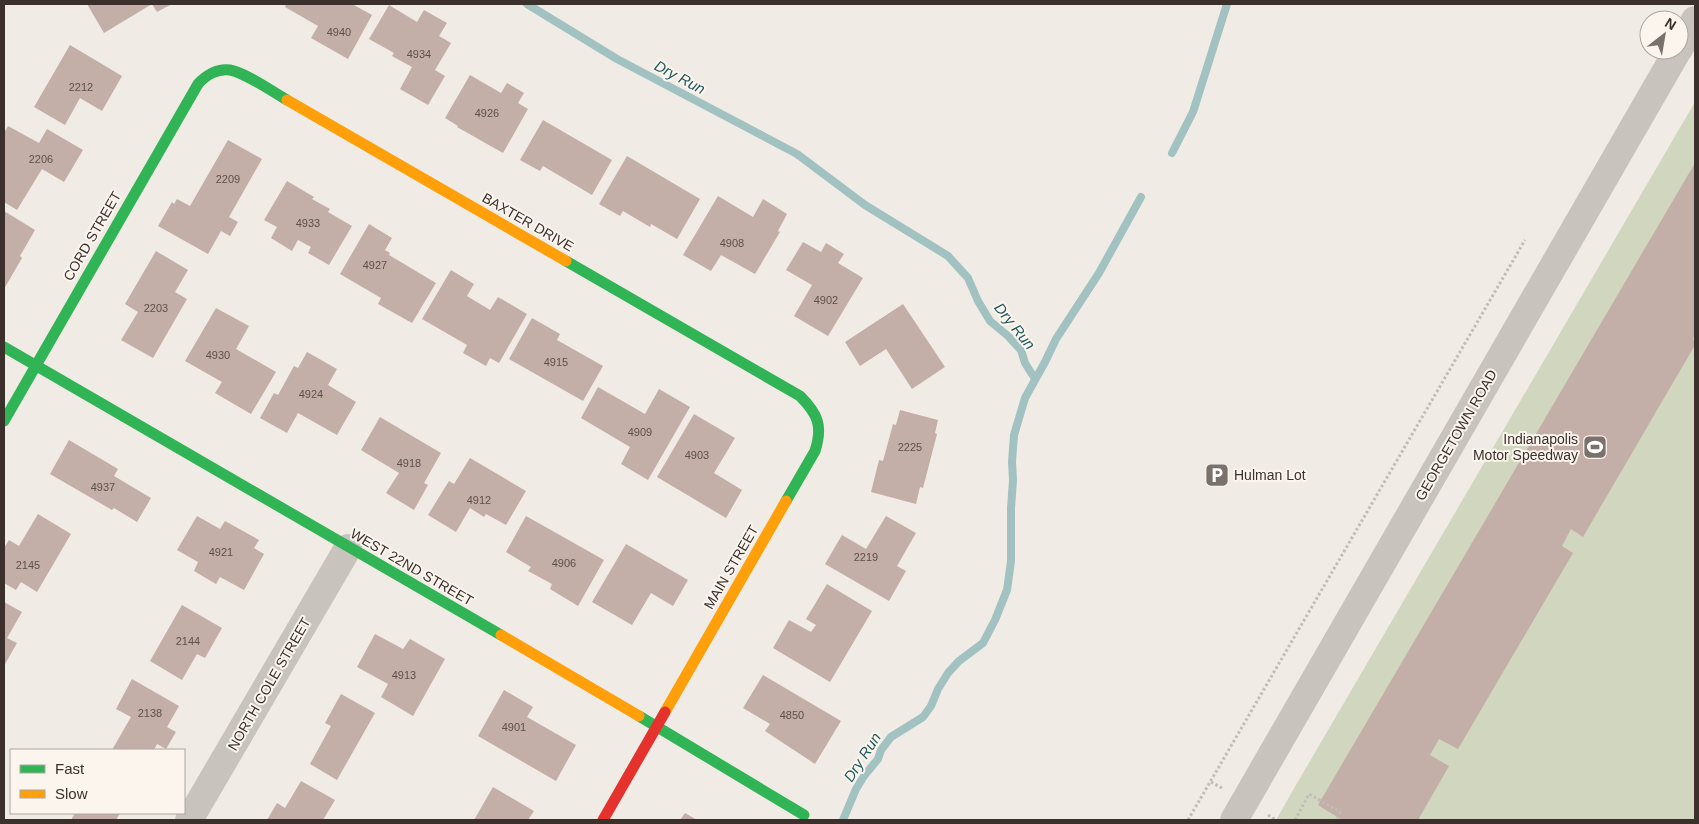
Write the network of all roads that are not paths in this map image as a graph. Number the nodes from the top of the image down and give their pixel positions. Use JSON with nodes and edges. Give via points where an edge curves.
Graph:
{"nodes":[{"id":1,"x":1673,"y":60,"type":"edge"},
{"id":2,"x":214,"y":73,"type":"joint"},
{"id":3,"x":4,"y":347,"type":"edge"},
{"id":4,"x":36,"y":366,"type":"junction"},
{"id":5,"x":818,"y":420,"type":"joint"},
{"id":6,"x":4,"y":421,"type":"edge"},
{"id":7,"x":348,"y":548,"type":"junction"},
{"id":8,"x":657,"y":726,"type":"junction"},
{"id":9,"x":804,"y":815,"type":"dead end"},
{"id":10,"x":189,"y":820,"type":"edge"},
{"id":11,"x":603,"y":820,"type":"edge"},
{"id":12,"x":1234,"y":820,"type":"edge"}],
"edges":[{"from":1,"to":12,"type":"street","name":"GEORGETOWN ROAD"},
{"from":2,"to":4,"type":"street","name":"CORD STREET","via":[[201,80],[195,88]]},
{"from":2,"to":5,"type":"street","name":"BAXTER DRIVE","via":[[232,70],[252,80],[800,396],[816,413]]},
{"from":3,"to":4,"type":"street","name":"WEST 22ND STREET"},
{"from":4,"to":6,"type":"street","name":"CORD STREET"},
{"from":4,"to":7,"type":"street","name":"WEST 22ND STREET"},
{"from":5,"to":8,"type":"street","name":"MAIN STREET","via":[[820,434],[815,451]]},
{"from":7,"to":8,"type":"street","name":"WEST 22ND STREET"},
{"from":7,"to":10,"type":"street","name":"NORTH COLE STREET"},
{"from":8,"to":9,"type":"street","name":"WEST 22ND STREET"},
{"from":8,"to":11,"type":"street","name":"MAIN STREET"}]}
